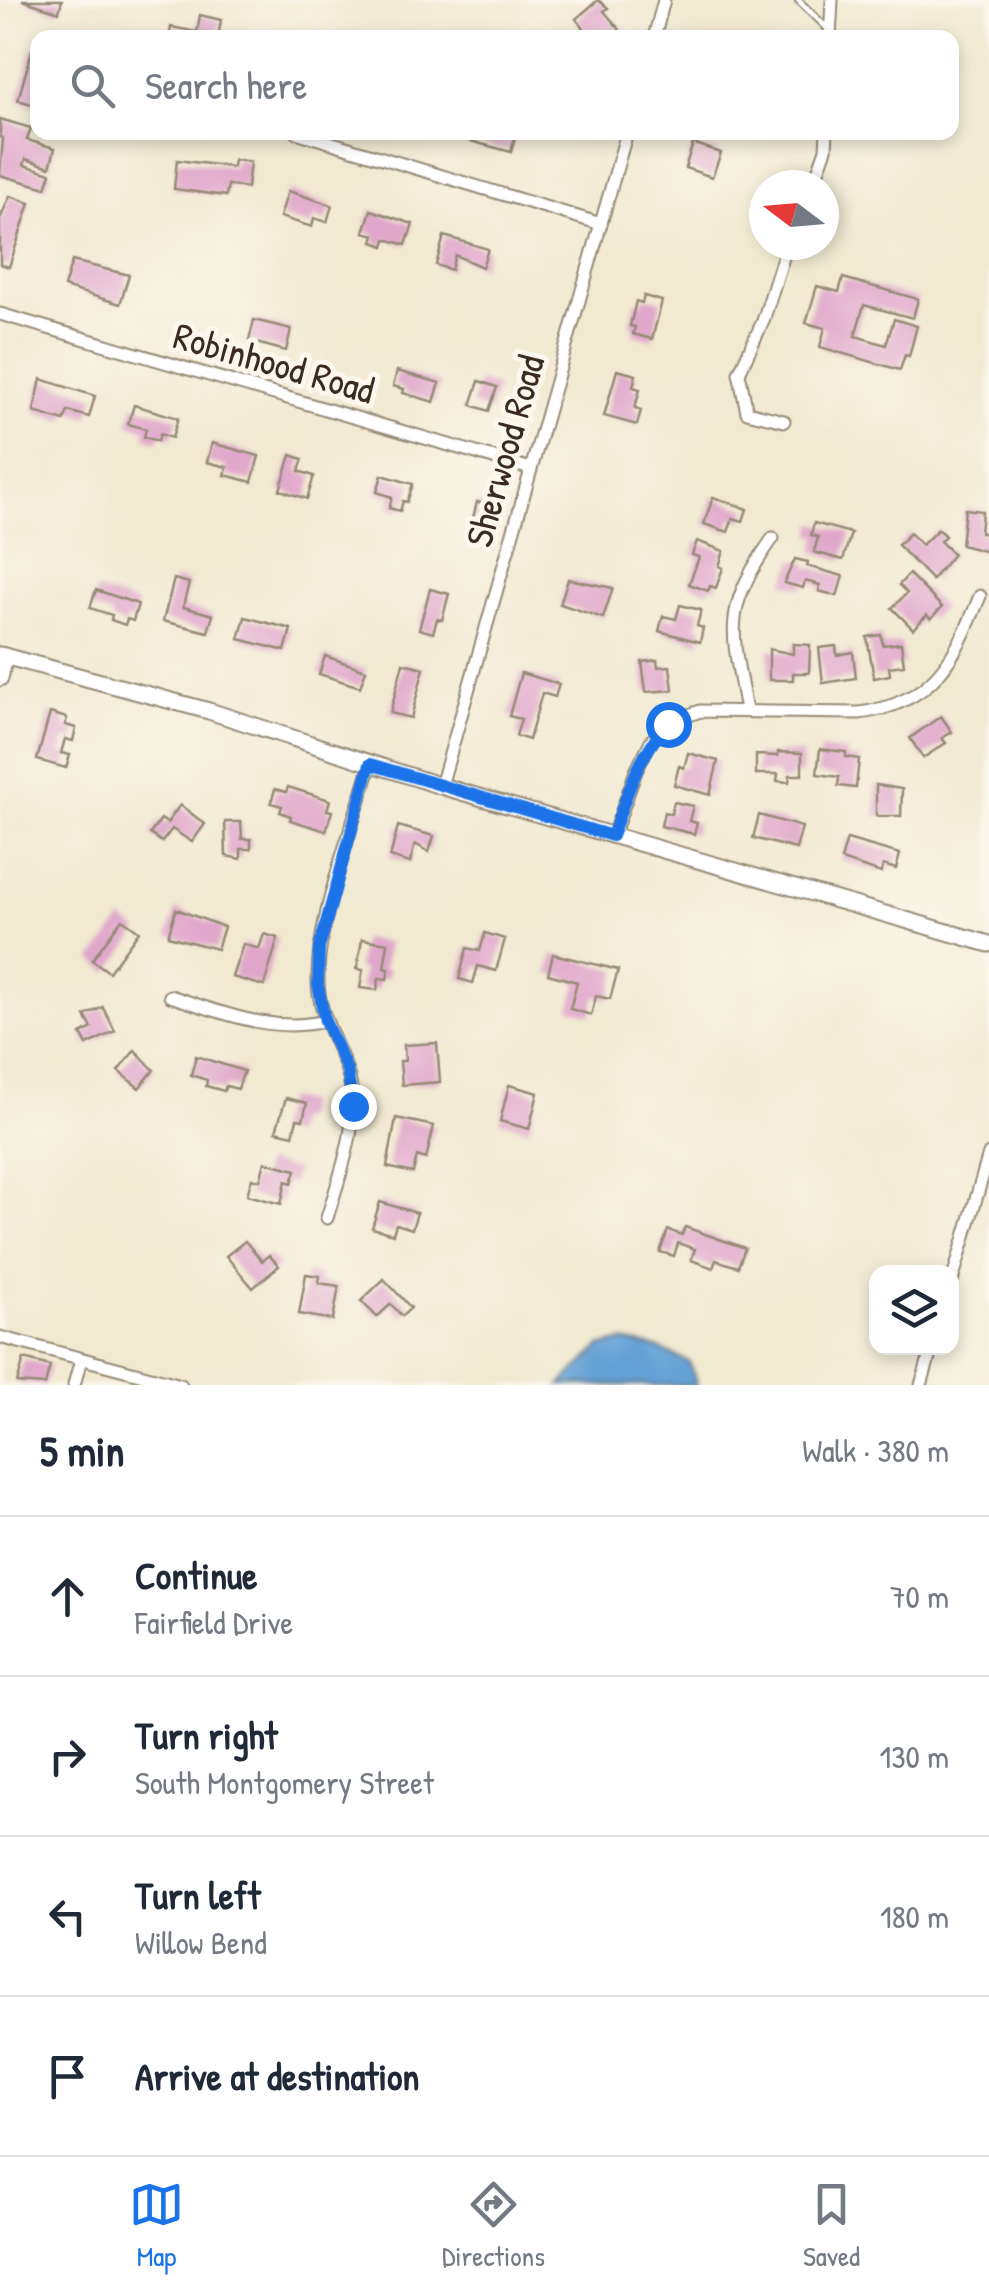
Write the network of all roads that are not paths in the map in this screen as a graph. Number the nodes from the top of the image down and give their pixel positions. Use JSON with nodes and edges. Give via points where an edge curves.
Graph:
{"nodes":[{"id":1,"x":664,"y":0,"type":"edge"},
{"id":2,"x":798,"y":0,"type":"edge"},
{"id":3,"x":832,"y":0,"type":"edge"},
{"id":4,"x":656,"y":30,"type":"edge"},
{"id":5,"x":825,"y":30,"type":"edge"},
{"id":6,"x":830,"y":30,"type":"edge"},
{"id":7,"x":323,"y":140,"type":"edge"},
{"id":8,"x":625,"y":140,"type":"edge"},
{"id":9,"x":827,"y":140,"type":"edge"},
{"id":10,"x":818,"y":170,"type":"edge"},
{"id":11,"x":601,"y":224,"type":"junction"},
{"id":12,"x":782,"y":260,"type":"edge"},
{"id":13,"x":0,"y":314,"type":"edge"},
{"id":14,"x":784,"y":421,"type":"dead end"},
{"id":15,"x":532,"y":469,"type":"junction"},
{"id":16,"x":772,"y":538,"type":"dead end"},
{"id":17,"x":980,"y":596,"type":"dead end"},
{"id":18,"x":2,"y":655,"type":"edge"},
{"id":19,"x":0,"y":678,"type":"edge"},
{"id":20,"x":746,"y":710,"type":"junction"},
{"id":21,"x":370,"y":764,"type":"junction"},
{"id":22,"x":441,"y":786,"type":"junction"},
{"id":23,"x":612,"y":836,"type":"junction"},
{"id":24,"x":989,"y":944,"type":"edge"},
{"id":25,"x":170,"y":996,"type":"dead end"},
{"id":26,"x":325,"y":1021,"type":"junction"},
{"id":27,"x":989,"y":1154,"type":"edge"},
{"id":28,"x":327,"y":1218,"type":"dead end"},
{"id":29,"x":957,"y":1265,"type":"edge"},
{"id":30,"x":0,"y":1337,"type":"edge"},
{"id":31,"x":930,"y":1355,"type":"edge"},
{"id":32,"x":81,"y":1359,"type":"junction"},
{"id":33,"x":74,"y":1385,"type":"edge"},
{"id":34,"x":176,"y":1385,"type":"edge"},
{"id":35,"x":920,"y":1385,"type":"edge"}],
"edges":[{"from":1,"to":4,"type":"street"},
{"from":2,"to":5,"type":"lane"},
{"from":3,"to":6,"type":"street"},
{"from":7,"to":11,"type":"street"},
{"from":8,"to":11,"type":"street","name":"Sherwood Road"},
{"from":9,"to":10,"type":"street"},
{"from":11,"to":15,"type":"street","name":"Sherwood Road"},
{"from":12,"to":14,"type":"street","via":[[739,373],[747,412]]},
{"from":13,"to":15,"type":"street","name":"Robinhood Road"},
{"from":15,"to":22,"type":"street","name":"Sherwood Road"},
{"from":16,"to":20,"type":"street","via":[[737,599],[732,632]]},
{"from":17,"to":20,"type":"street","via":[[959,649],[933,682],[883,710]]},
{"from":18,"to":19,"type":"street"},
{"from":18,"to":21,"type":"street"},
{"from":20,"to":23,"type":"street","via":[[700,711],[668,724],[636,771]]},
{"from":21,"to":22,"type":"street"},
{"from":21,"to":26,"type":"street","via":[[319,948]]},
{"from":22,"to":23,"type":"street"},
{"from":23,"to":24,"type":"street"},
{"from":25,"to":26,"type":"street","via":[[260,1024]]},
{"from":26,"to":28,"type":"street","via":[[347,1070],[353,1106]]},
{"from":27,"to":29,"type":"street"},
{"from":30,"to":32,"type":"street"},
{"from":31,"to":35,"type":"street"},
{"from":32,"to":33,"type":"street"},
{"from":32,"to":34,"type":"street"}]}
